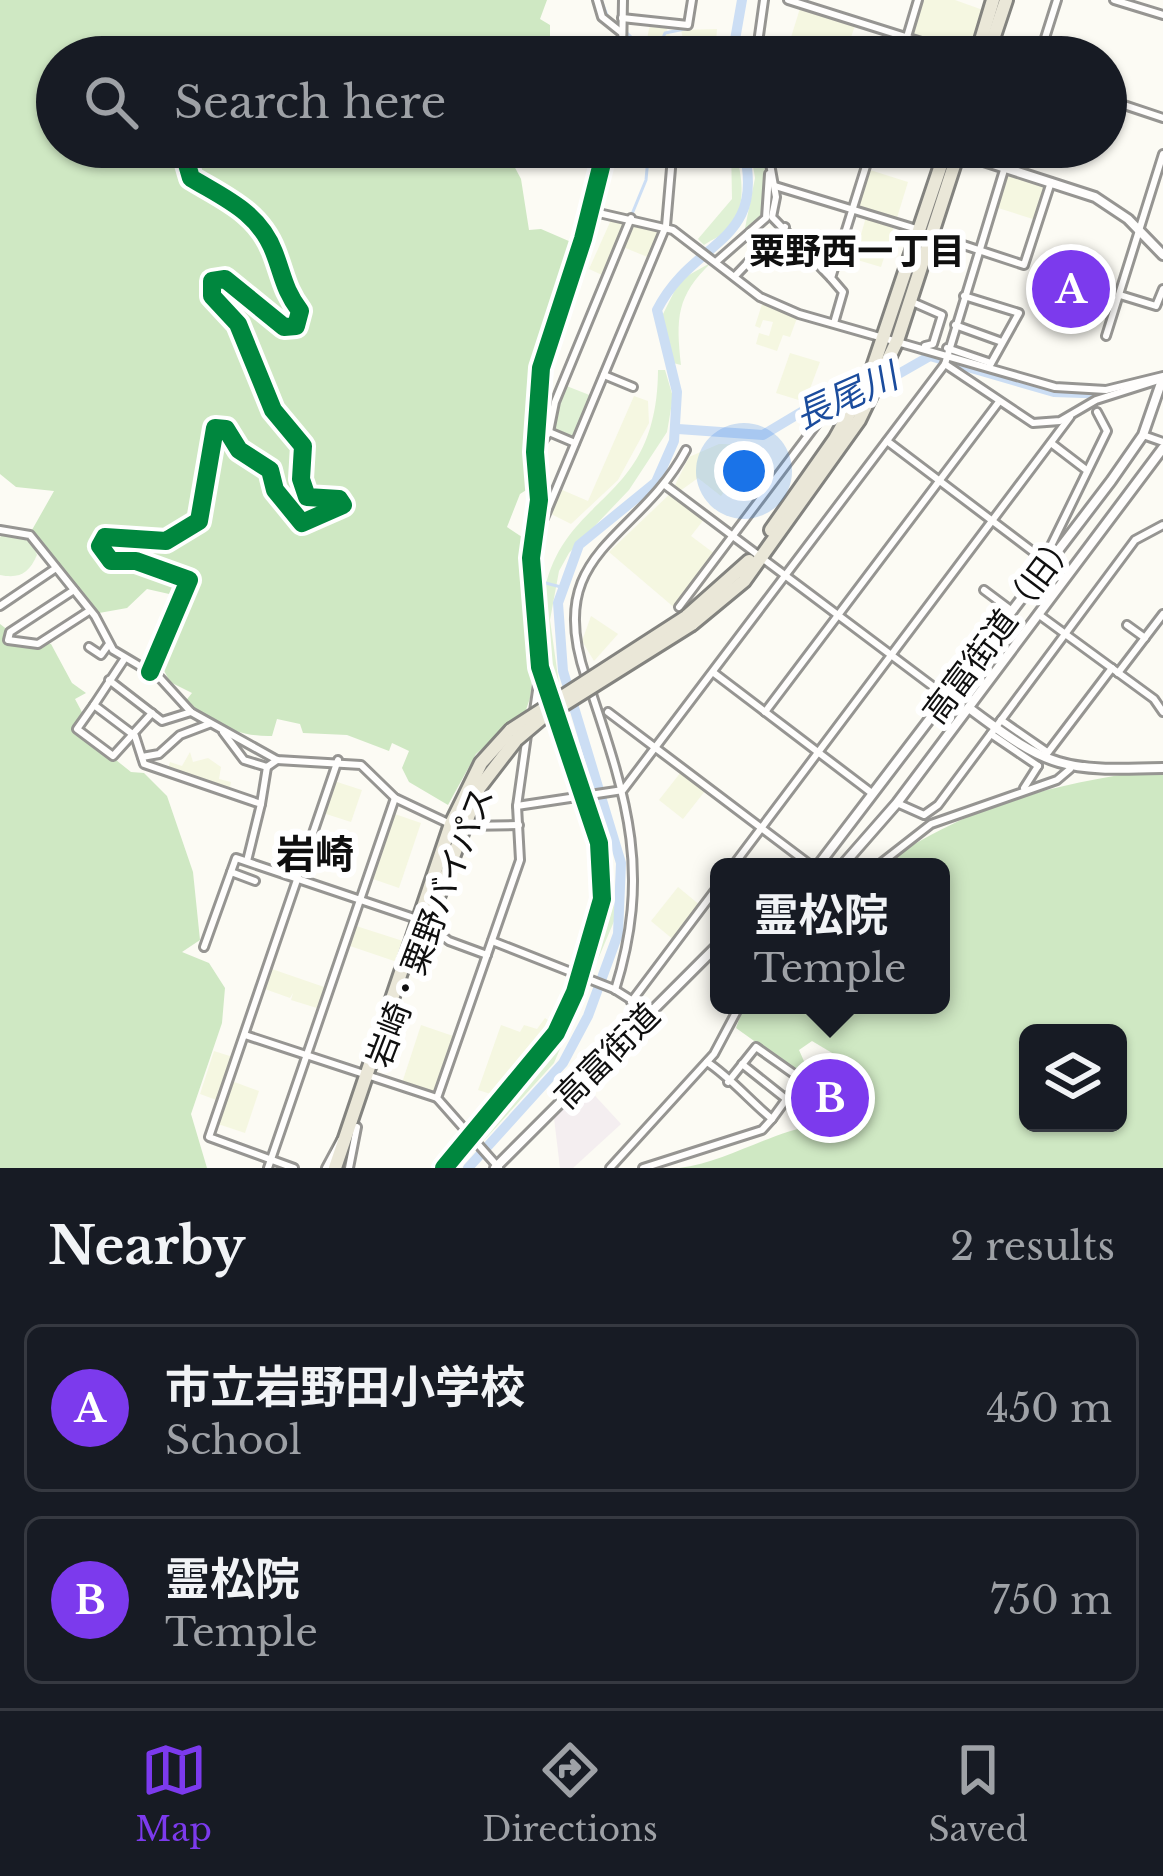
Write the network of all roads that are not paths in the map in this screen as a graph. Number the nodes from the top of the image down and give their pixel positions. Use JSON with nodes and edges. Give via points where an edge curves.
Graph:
{"nodes":[{"id":1,"x":597,"y":0,"type":"edge"},
{"id":2,"x":623,"y":0,"type":"edge"},
{"id":3,"x":692,"y":0,"type":"edge"},
{"id":4,"x":764,"y":0,"type":"edge"},
{"id":5,"x":788,"y":0,"type":"edge"},
{"id":6,"x":918,"y":0,"type":"edge"},
{"id":7,"x":993,"y":0,"type":"edge"},
{"id":8,"x":1006,"y":0,"type":"edge"},
{"id":9,"x":1057,"y":0,"type":"edge"},
{"id":10,"x":1114,"y":0,"type":"edge"},
{"id":11,"x":1163,"y":15,"type":"edge"},
{"id":12,"x":622,"y":18,"type":"junction"},
{"id":13,"x":622,"y":31,"type":"junction"},
{"id":14,"x":622,"y":36,"type":"edge"},
{"id":15,"x":759,"y":36,"type":"edge"},
{"id":16,"x":904,"y":36,"type":"edge"},
{"id":17,"x":907,"y":36,"type":"edge"},
{"id":18,"x":980,"y":36,"type":"edge"},
{"id":19,"x":994,"y":36,"type":"edge"},
{"id":20,"x":1046,"y":36,"type":"edge"},
{"id":21,"x":1127,"y":107,"type":"edge"},
{"id":22,"x":1163,"y":118,"type":"edge"},
{"id":23,"x":1163,"y":154,"type":"edge"},
{"id":24,"x":188,"y":168,"type":"edge"},
{"id":25,"x":600,"y":168,"type":"edge"},
{"id":26,"x":671,"y":168,"type":"edge"},
{"id":27,"x":769,"y":168,"type":"edge"},
{"id":28,"x":771,"y":168,"type":"edge"},
{"id":29,"x":865,"y":168,"type":"edge"},
{"id":30,"x":945,"y":168,"type":"edge"},
{"id":31,"x":1004,"y":168,"type":"edge"},
{"id":32,"x":1007,"y":168,"type":"edge"},
{"id":33,"x":1051,"y":182,"type":"junction"},
{"id":34,"x":775,"y":186,"type":"junction"},
{"id":35,"x":852,"y":210,"type":"junction"},
{"id":36,"x":590,"y":211,"type":"junction"},
{"id":37,"x":631,"y":218,"type":"junction"},
{"id":38,"x":666,"y":226,"type":"junction"},
{"id":39,"x":785,"y":227,"type":"junction"},
{"id":40,"x":1139,"y":230,"type":"junction"},
{"id":41,"x":925,"y":232,"type":"junction"},
{"id":42,"x":979,"y":250,"type":"junction"},
{"id":43,"x":1163,"y":255,"type":"edge"},
{"id":44,"x":716,"y":261,"type":"junction"},
{"id":45,"x":735,"y":276,"type":"junction"},
{"id":46,"x":831,"y":278,"type":"junction"},
{"id":47,"x":1163,"y":289,"type":"edge"},
{"id":48,"x":1118,"y":295,"type":"junction"},
{"id":49,"x":964,"y":296,"type":"junction"},
{"id":50,"x":910,"y":301,"type":"junction"},
{"id":51,"x":834,"y":323,"type":"junction"},
{"id":52,"x":955,"y":325,"type":"junction"},
{"id":53,"x":1106,"y":336,"type":"dead end"},
{"id":54,"x":892,"y":339,"type":"junction"},
{"id":55,"x":1003,"y":342,"type":"junction"},
{"id":56,"x":922,"y":347,"type":"junction"},
{"id":57,"x":946,"y":350,"type":"junction"},
{"id":58,"x":945,"y":364,"type":"junction"},
{"id":59,"x":990,"y":365,"type":"junction"},
{"id":60,"x":604,"y":375,"type":"junction"},
{"id":61,"x":1162,"y":378,"type":"edge"},
{"id":62,"x":633,"y":387,"type":"dead end"},
{"id":63,"x":1097,"y":395,"type":"junction"},
{"id":64,"x":998,"y":403,"type":"junction"},
{"id":65,"x":858,"y":406,"type":"junction"},
{"id":66,"x":1097,"y":412,"type":"dead end"},
{"id":67,"x":1070,"y":417,"type":"junction"},
{"id":68,"x":549,"y":432,"type":"junction"},
{"id":69,"x":1143,"y":436,"type":"junction"},
{"id":70,"x":886,"y":441,"type":"junction"},
{"id":71,"x":575,"y":443,"type":"junction"},
{"id":72,"x":1051,"y":443,"type":"junction"},
{"id":73,"x":1163,"y":445,"type":"edge"},
{"id":74,"x":686,"y":450,"type":"dead end"},
{"id":75,"x":535,"y":452,"type":"junction"},
{"id":76,"x":1085,"y":469,"type":"junction"},
{"id":77,"x":939,"y":481,"type":"junction"},
{"id":78,"x":665,"y":485,"type":"junction"},
{"id":79,"x":992,"y":522,"type":"junction"},
{"id":80,"x":534,"y":525,"type":"junction"},
{"id":81,"x":1163,"y":525,"type":"edge"},
{"id":82,"x":0,"y":530,"type":"edge"},
{"id":83,"x":734,"y":536,"type":"junction"},
{"id":84,"x":758,"y":555,"type":"junction"},
{"id":85,"x":1046,"y":562,"type":"junction"},
{"id":86,"x":56,"y":568,"type":"junction"},
{"id":87,"x":785,"y":576,"type":"junction"},
{"id":88,"x":74,"y":590,"type":"junction"},
{"id":89,"x":985,"y":590,"type":"dead end"},
{"id":90,"x":2,"y":600,"type":"edge"},
{"id":91,"x":91,"y":610,"type":"junction"},
{"id":92,"x":1012,"y":611,"type":"junction"},
{"id":93,"x":1038,"y":614,"type":"junction"},
{"id":94,"x":1163,"y":614,"type":"edge"},
{"id":95,"x":837,"y":615,"type":"junction"},
{"id":96,"x":686,"y":616,"type":"junction"},
{"id":97,"x":1127,"y":625,"type":"dead end"},
{"id":98,"x":1159,"y":627,"type":"edge"},
{"id":99,"x":1066,"y":634,"type":"junction"},
{"id":100,"x":1145,"y":638,"type":"junction"},
{"id":101,"x":109,"y":644,"type":"junction"},
{"id":102,"x":89,"y":647,"type":"dead end"},
{"id":103,"x":891,"y":655,"type":"junction"},
{"id":104,"x":125,"y":658,"type":"junction"},
{"id":105,"x":540,"y":667,"type":"junction"},
{"id":106,"x":150,"y":671,"type":"junction"},
{"id":107,"x":1115,"y":671,"type":"junction"},
{"id":108,"x":714,"y":673,"type":"junction"},
{"id":109,"x":110,"y":680,"type":"junction"},
{"id":110,"x":1163,"y":696,"type":"edge"},
{"id":111,"x":947,"y":697,"type":"junction"},
{"id":112,"x":1154,"y":700,"type":"junction"},
{"id":113,"x":94,"y":705,"type":"junction"},
{"id":114,"x":969,"y":708,"type":"junction"},
{"id":115,"x":191,"y":712,"type":"junction"},
{"id":116,"x":608,"y":712,"type":"dead end"},
{"id":117,"x":766,"y":712,"type":"junction"},
{"id":118,"x":1163,"y":712,"type":"edge"},
{"id":119,"x":152,"y":713,"type":"junction"},
{"id":120,"x":209,"y":724,"type":"junction"},
{"id":121,"x":996,"y":727,"type":"junction"},
{"id":122,"x":223,"y":732,"type":"junction"},
{"id":123,"x":135,"y":736,"type":"junction"},
{"id":124,"x":655,"y":748,"type":"junction"},
{"id":125,"x":818,"y":752,"type":"junction"},
{"id":126,"x":142,"y":757,"type":"junction"},
{"id":127,"x":277,"y":760,"type":"junction"},
{"id":128,"x":338,"y":760,"type":"junction"},
{"id":129,"x":267,"y":767,"type":"junction"},
{"id":130,"x":1163,"y":768,"type":"edge"},
{"id":131,"x":1070,"y":769,"type":"junction"},
{"id":132,"x":1024,"y":788,"type":"junction"},
{"id":133,"x":619,"y":790,"type":"junction"},
{"id":134,"x":873,"y":794,"type":"junction"},
{"id":135,"x":394,"y":798,"type":"junction"},
{"id":136,"x":584,"y":800,"type":"junction"},
{"id":137,"x":897,"y":803,"type":"junction"},
{"id":138,"x":261,"y":804,"type":"junction"},
{"id":139,"x":517,"y":806,"type":"junction"},
{"id":140,"x":457,"y":825,"type":"junction"},
{"id":141,"x":519,"y":825,"type":"junction"},
{"id":142,"x":760,"y":829,"type":"junction"},
{"id":143,"x":739,"y":858,"type":"edge"},
{"id":144,"x":802,"y":858,"type":"edge"},
{"id":145,"x":822,"y":858,"type":"edge"},
{"id":146,"x":849,"y":858,"type":"edge"},
{"id":147,"x":888,"y":858,"type":"edge"},
{"id":148,"x":247,"y":861,"type":"junction"},
{"id":149,"x":231,"y":872,"type":"junction"},
{"id":150,"x":298,"y":879,"type":"junction"},
{"id":151,"x":255,"y":881,"type":"dead end"},
{"id":152,"x":710,"y":897,"type":"edge"},
{"id":153,"x":359,"y":900,"type":"junction"},
{"id":154,"x":424,"y":922,"type":"junction"},
{"id":155,"x":493,"y":941,"type":"junction"},
{"id":156,"x":204,"y":947,"type":"dead end"},
{"id":157,"x":710,"y":953,"type":"edge"},
{"id":158,"x":487,"y":955,"type":"junction"},
{"id":159,"x":582,"y":975,"type":"junction"},
{"id":160,"x":614,"y":989,"type":"junction"},
{"id":161,"x":632,"y":1002,"type":"junction"},
{"id":162,"x":652,"y":1013,"type":"junction"},
{"id":163,"x":735,"y":1014,"type":"edge"},
{"id":164,"x":244,"y":1035,"type":"junction"},
{"id":165,"x":307,"y":1056,"type":"junction"},
{"id":166,"x":707,"y":1062,"type":"junction"},
{"id":167,"x":742,"y":1064,"type":"junction"},
{"id":168,"x":370,"y":1076,"type":"junction"},
{"id":169,"x":728,"y":1082,"type":"junction"},
{"id":170,"x":437,"y":1098,"type":"junction"},
{"id":171,"x":786,"y":1100,"type":"junction"},
{"id":172,"x":772,"y":1119,"type":"junction"},
{"id":173,"x":472,"y":1138,"type":"junction"},
{"id":174,"x":269,"y":1164,"type":"edge"},
{"id":175,"x":496,"y":1165,"type":"edge"},
{"id":176,"x":294,"y":1168,"type":"edge"},
{"id":177,"x":338,"y":1168,"type":"edge"},
{"id":178,"x":444,"y":1168,"type":"edge"},
{"id":179,"x":611,"y":1168,"type":"edge"},
{"id":180,"x":643,"y":1168,"type":"edge"}],
"edges":[{"from":1,"to":13,"type":"street","via":[[602,17]]},
{"from":2,"to":12,"type":"street"},
{"from":3,"to":12,"type":"street","via":[[688,25]]},
{"from":4,"to":15,"type":"street"},
{"from":5,"to":16,"type":"street"},
{"from":6,"to":17,"type":"street"},
{"from":7,"to":18,"type":"highway"},
{"from":8,"to":19,"type":"highway"},
{"from":9,"to":20,"type":"street"},
{"from":10,"to":11,"type":"street"},
{"from":12,"to":13,"type":"street"},
{"from":13,"to":14,"type":"street"},
{"from":21,"to":22,"type":"street"},
{"from":23,"to":40,"type":"street"},
{"from":24,"to":106,"type":"street","via":[[191,178],[226,194],[273,249],[281,285],[300,311],[296,326],[284,327],[225,279],[212,281],[212,296],[238,323],[273,410],[303,446],[308,497],[344,505],[302,523],[275,490],[270,470],[215,428],[203,510],[189,532],[166,541],[105,537],[100,546],[111,561],[189,580]]},
{"from":25,"to":36,"type":"street"},
{"from":26,"to":38,"type":"street"},
{"from":27,"to":44,"type":"street","via":[[766,218]]},
{"from":28,"to":34,"type":"street"},
{"from":29,"to":35,"type":"street"},
{"from":30,"to":41,"type":"highway","name":"岩崎・粟野バイパス"},
{"from":31,"to":42,"type":"street"},
{"from":32,"to":33,"type":"street"},
{"from":33,"to":40,"type":"street","via":[[1095,197]]},
{"from":33,"to":42,"type":"street","via":[[1024,265]]},
{"from":34,"to":35,"type":"street"},
{"from":34,"to":39,"type":"street","via":[[772,217]]},
{"from":35,"to":41,"type":"street"},
{"from":35,"to":46,"type":"street"},
{"from":36,"to":37,"type":"street"},
{"from":36,"to":75,"type":"street","via":[[544,352]]},
{"from":37,"to":38,"type":"street"},
{"from":37,"to":68,"type":"street"},
{"from":38,"to":44,"type":"street"},
{"from":38,"to":60,"type":"street"},
{"from":39,"to":45,"type":"street","via":[[770,251]]},
{"from":39,"to":46,"type":"street"},
{"from":40,"to":43,"type":"street"},
{"from":40,"to":48,"type":"street"},
{"from":41,"to":42,"type":"street"},
{"from":41,"to":50,"type":"highway","name":"岩崎・粟野バイパス"},
{"from":41,"to":54,"type":"highway","name":"岩崎・粟野バイパス"},
{"from":42,"to":49,"type":"street"},
{"from":44,"to":45,"type":"street"},
{"from":45,"to":51,"type":"street","via":[[774,304]]},
{"from":46,"to":51,"type":"street","via":[[843,292]]},
{"from":47,"to":48,"type":"street","via":[[1156,306]]},
{"from":48,"to":53,"type":"street"},
{"from":49,"to":52,"type":"street"},
{"from":49,"to":55,"type":"street","via":[[1019,314]]},
{"from":50,"to":54,"type":"highway","name":"岩崎・粟野バイパス"},
{"from":50,"to":56,"type":"street","via":[[942,314],[933,344]]},
{"from":51,"to":54,"type":"street"},
{"from":52,"to":55,"type":"street"},
{"from":52,"to":57,"type":"street"},
{"from":54,"to":56,"type":"street"},
{"from":54,"to":65,"type":"highway","name":"岩崎・粟野バイパス"},
{"from":54,"to":65,"type":"highway","name":"岩崎・粟野バイパス","via":[[883,375]]},
{"from":55,"to":59,"type":"street"},
{"from":56,"to":57,"type":"street"},
{"from":57,"to":58,"type":"street"},
{"from":57,"to":59,"type":"street"},
{"from":58,"to":64,"type":"street"},
{"from":58,"to":70,"type":"street"},
{"from":59,"to":63,"type":"street"},
{"from":60,"to":62,"type":"street"},
{"from":60,"to":71,"type":"street"},
{"from":61,"to":63,"type":"street"},
{"from":61,"to":69,"type":"street","name":"高富街道（旧）"},
{"from":63,"to":67,"type":"street"},
{"from":64,"to":67,"type":"street","via":[[1033,423]]},
{"from":64,"to":77,"type":"street"},
{"from":65,"to":83,"type":"street","via":[[825,413]]},
{"from":65,"to":84,"type":"highway","name":"岩崎・粟野バイパス"},
{"from":66,"to":76,"type":"street","via":[[1107,430]]},
{"from":67,"to":72,"type":"street"},
{"from":68,"to":71,"type":"street"},
{"from":68,"to":75,"type":"street"},
{"from":69,"to":73,"type":"street"},
{"from":69,"to":85,"type":"street","name":"高富街道（旧）"},
{"from":70,"to":77,"type":"street"},
{"from":70,"to":87,"type":"street"},
{"from":71,"to":80,"type":"street"},
{"from":72,"to":76,"type":"street"},
{"from":72,"to":79,"type":"street"},
{"from":73,"to":93,"type":"street"},
{"from":74,"to":78,"type":"street"},
{"from":75,"to":80,"type":"street"},
{"from":76,"to":85,"type":"street"},
{"from":77,"to":79,"type":"street"},
{"from":77,"to":95,"type":"street"},
{"from":78,"to":83,"type":"street"},
{"from":78,"to":133,"type":"street","via":[[586,567],[574,612]]},
{"from":79,"to":85,"type":"street"},
{"from":79,"to":103,"type":"street"},
{"from":80,"to":105,"type":"street"},
{"from":81,"to":99,"type":"street","via":[[1140,534]]},
{"from":82,"to":86,"type":"street","via":[[30,535]]},
{"from":83,"to":84,"type":"street"},
{"from":83,"to":96,"type":"street"},
{"from":84,"to":87,"type":"street"},
{"from":84,"to":96,"type":"highway","name":"岩崎・粟野バイパス"},
{"from":85,"to":92,"type":"street","name":"高富街道（旧）"},
{"from":86,"to":88,"type":"street"},
{"from":86,"to":90,"type":"street"},
{"from":87,"to":95,"type":"street"},
{"from":87,"to":108,"type":"street"},
{"from":88,"to":91,"type":"street"},
{"from":88,"to":91,"type":"street","via":[[8,640],[38,644]]},
{"from":89,"to":92,"type":"street"},
{"from":91,"to":101,"type":"street"},
{"from":92,"to":111,"type":"street","name":"高富街道（旧）"},
{"from":93,"to":99,"type":"street"},
{"from":93,"to":114,"type":"street"},
{"from":94,"to":98,"type":"street"},
{"from":95,"to":103,"type":"street"},
{"from":95,"to":117,"type":"street"},
{"from":96,"to":140,"type":"highway","name":"岩崎・粟野バイパス","bridge":true,"via":[[482,763]]},
{"from":97,"to":100,"type":"street"},
{"from":98,"to":100,"type":"street"},
{"from":99,"to":107,"type":"street"},
{"from":99,"to":121,"type":"street"},
{"from":100,"to":107,"type":"street"},
{"from":101,"to":102,"type":"street","via":[[100,655]]},
{"from":101,"to":104,"type":"street"},
{"from":103,"to":111,"type":"street"},
{"from":103,"to":125,"type":"street"},
{"from":104,"to":106,"type":"street"},
{"from":104,"to":109,"type":"street"},
{"from":105,"to":136,"type":"street"},
{"from":105,"to":139,"type":"street"},
{"from":106,"to":115,"type":"street"},
{"from":107,"to":112,"type":"street"},
{"from":107,"to":121,"type":"street","via":[[1047,754]]},
{"from":108,"to":117,"type":"street"},
{"from":108,"to":124,"type":"street"},
{"from":109,"to":113,"type":"street"},
{"from":109,"to":119,"type":"street"},
{"from":110,"to":112,"type":"street"},
{"from":111,"to":134,"type":"street","name":"高富街道（旧）"},
{"from":112,"to":118,"type":"street"},
{"from":113,"to":123,"type":"street"},
{"from":113,"to":123,"type":"street","via":[[76,729],[113,756]]},
{"from":114,"to":121,"type":"street"},
{"from":114,"to":137,"type":"street"},
{"from":115,"to":119,"type":"street","via":[[162,721]]},
{"from":115,"to":120,"type":"street"},
{"from":116,"to":124,"type":"street"},
{"from":117,"to":125,"type":"street"},
{"from":119,"to":123,"type":"street"},
{"from":120,"to":122,"type":"street"},
{"from":120,"to":126,"type":"street"},
{"from":121,"to":131,"type":"street","via":[[1041,760]]},
{"from":121,"to":132,"type":"street","via":[[1039,765]]},
{"from":121,"to":137,"type":"street","via":[[931,812]]},
{"from":122,"to":127,"type":"street"},
{"from":122,"to":129,"type":"street","via":[[244,760]]},
{"from":123,"to":126,"type":"street"},
{"from":124,"to":133,"type":"street"},
{"from":124,"to":142,"type":"street"},
{"from":125,"to":134,"type":"street"},
{"from":125,"to":142,"type":"street"},
{"from":126,"to":138,"type":"street","via":[[145,765]]},
{"from":127,"to":128,"type":"street"},
{"from":127,"to":129,"type":"street"},
{"from":128,"to":135,"type":"street","via":[[368,769]]},
{"from":128,"to":150,"type":"street"},
{"from":129,"to":138,"type":"street"},
{"from":130,"to":131,"type":"street"},
{"from":131,"to":132,"type":"street"},
{"from":132,"to":147,"type":"street","via":[[931,824]]},
{"from":133,"to":136,"type":"street"},
{"from":133,"to":160,"type":"street","via":[[638,877]]},
{"from":134,"to":145,"type":"street","name":"高富街道（旧）"},
{"from":135,"to":140,"type":"street"},
{"from":135,"to":153,"type":"street"},
{"from":136,"to":139,"type":"street"},
{"from":136,"to":159,"type":"street","via":[[602,868]]},
{"from":137,"to":146,"type":"street"},
{"from":138,"to":148,"type":"street"},
{"from":139,"to":141,"type":"street"},
{"from":140,"to":141,"type":"street"},
{"from":140,"to":154,"type":"highway","name":"岩崎・粟野バイパス"},
{"from":141,"to":155,"type":"street","via":[[520,860]]},
{"from":142,"to":143,"type":"street"},
{"from":142,"to":144,"type":"street"},
{"from":148,"to":149,"type":"street","via":[[236,858]]},
{"from":148,"to":150,"type":"street"},
{"from":149,"to":151,"type":"street"},
{"from":149,"to":156,"type":"street"},
{"from":150,"to":153,"type":"street"},
{"from":150,"to":164,"type":"street"},
{"from":152,"to":161,"type":"street"},
{"from":153,"to":154,"type":"street"},
{"from":153,"to":165,"type":"street"},
{"from":154,"to":158,"type":"street"},
{"from":154,"to":168,"type":"highway","name":"岩崎・粟野バイパス"},
{"from":155,"to":158,"type":"street"},
{"from":155,"to":159,"type":"street"},
{"from":157,"to":162,"type":"street","name":"高富街道"},
{"from":158,"to":170,"type":"street"},
{"from":159,"to":160,"type":"street"},
{"from":159,"to":173,"type":"street","via":[[556,1033]]},
{"from":160,"to":161,"type":"street"},
{"from":161,"to":162,"type":"street"},
{"from":162,"to":175,"type":"street","name":"高富街道"},
{"from":163,"to":166,"type":"street"},
{"from":164,"to":165,"type":"street"},
{"from":164,"to":174,"type":"street","via":[[209,1137]]},
{"from":165,"to":168,"type":"street"},
{"from":165,"to":174,"type":"street"},
{"from":166,"to":169,"type":"street"},
{"from":166,"to":179,"type":"street"},
{"from":167,"to":169,"type":"street"},
{"from":167,"to":171,"type":"street"},
{"from":167,"to":171,"type":"street","via":[[756,1047],[801,1079]]},
{"from":168,"to":170,"type":"street"},
{"from":168,"to":177,"type":"highway","name":"岩崎・粟野バイパス"},
{"from":168,"to":177,"type":"highway","name":"岩崎・粟野バイパス"},
{"from":169,"to":172,"type":"street"},
{"from":170,"to":173,"type":"street"},
{"from":171,"to":172,"type":"street"},
{"from":172,"to":180,"type":"street","via":[[762,1130]]},
{"from":173,"to":175,"type":"street"},
{"from":173,"to":178,"type":"street"},
{"from":174,"to":176,"type":"street"}]}
